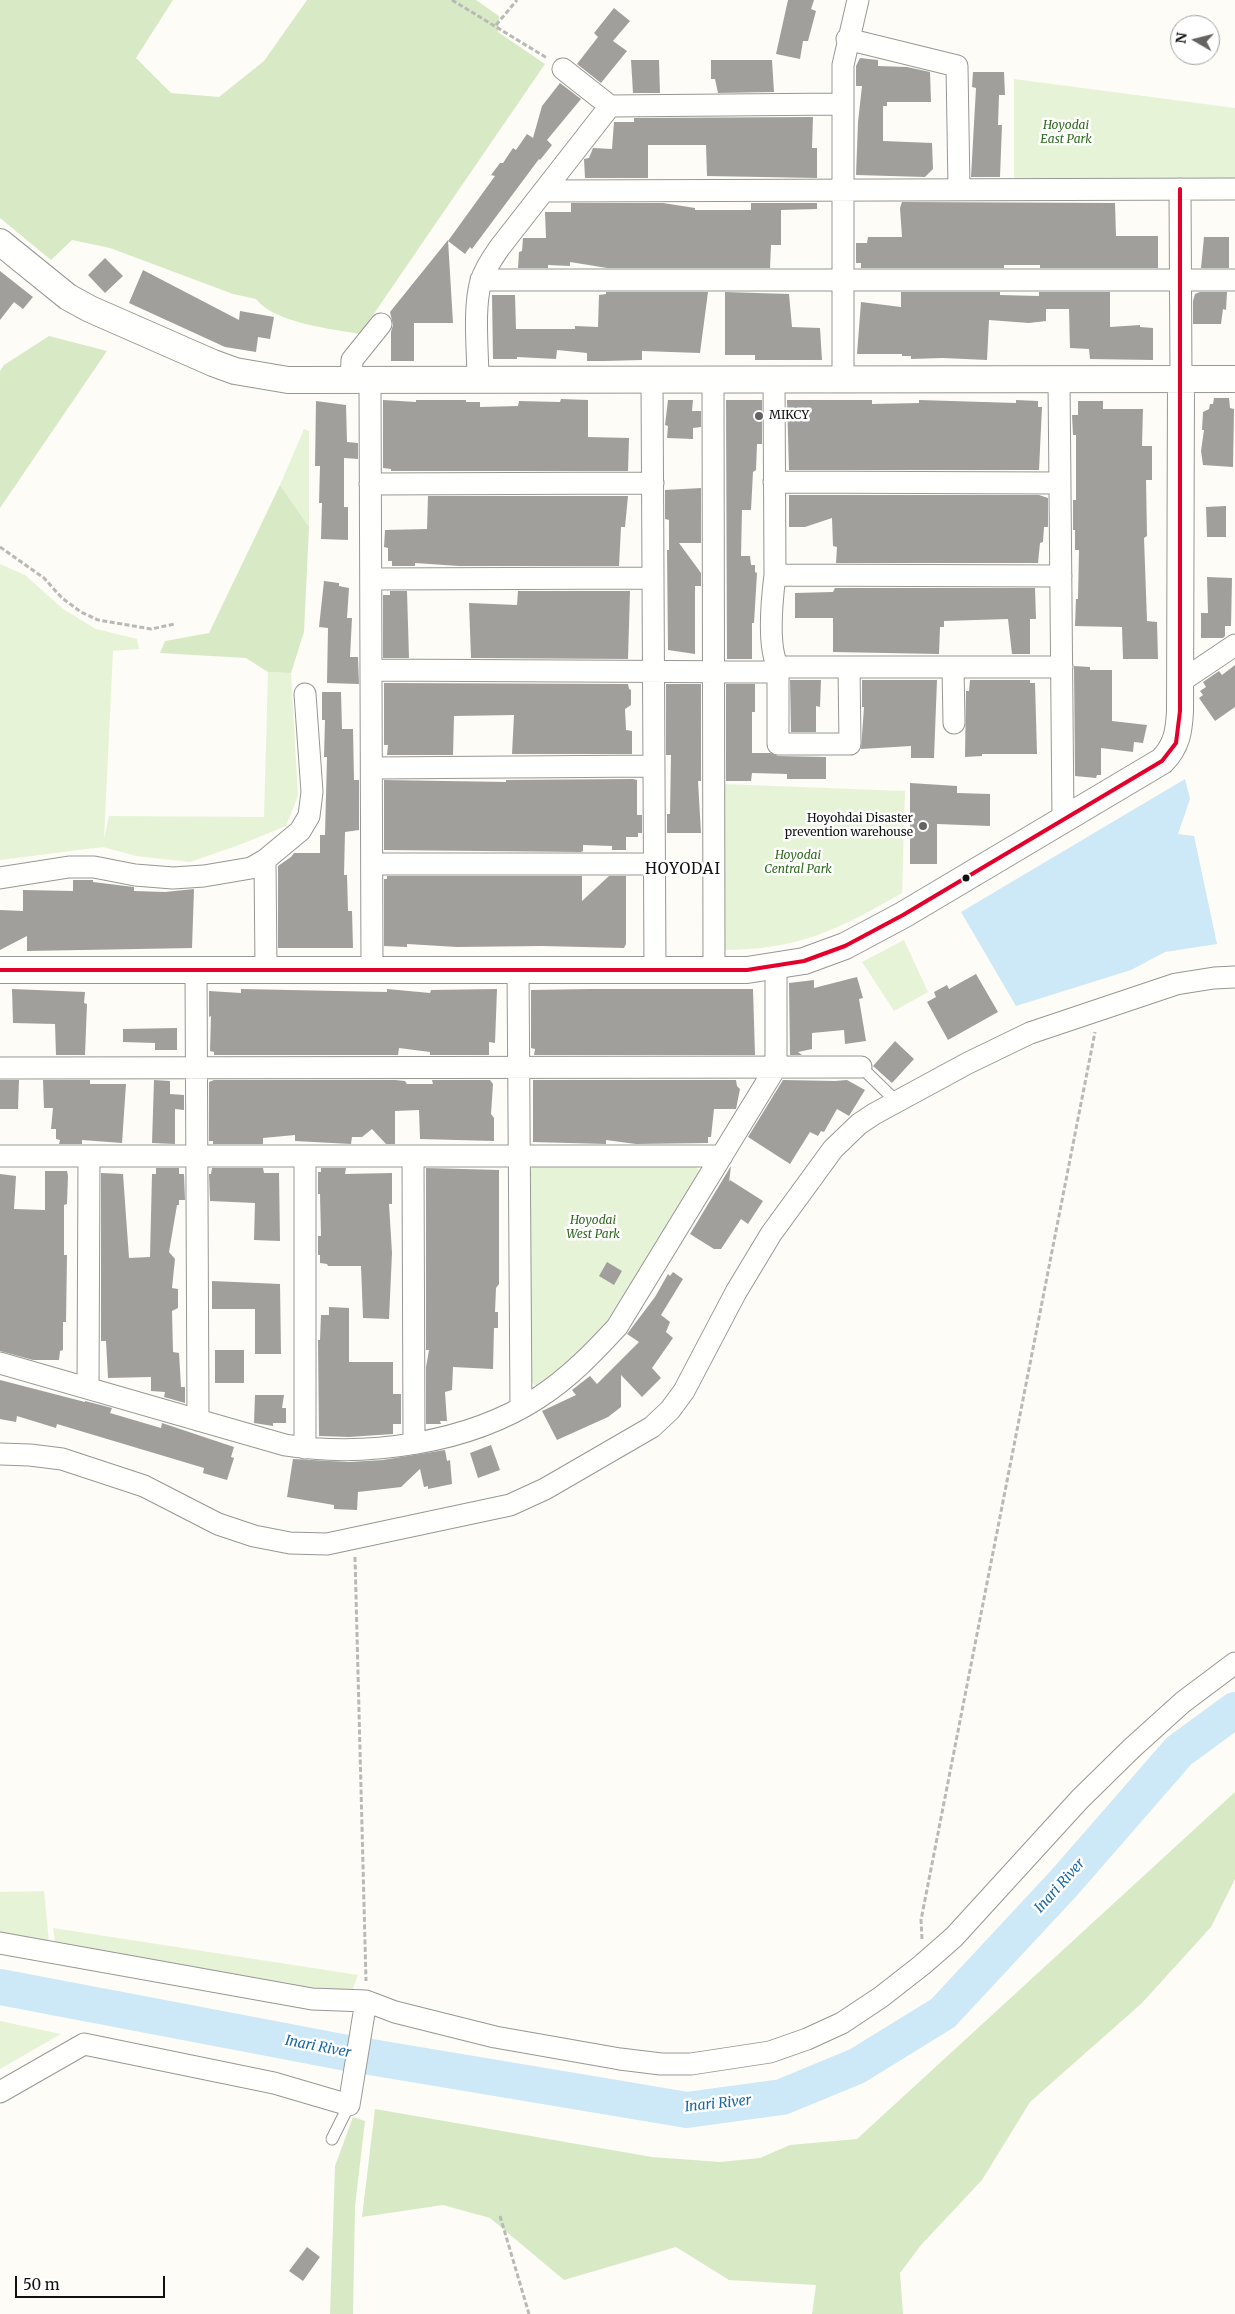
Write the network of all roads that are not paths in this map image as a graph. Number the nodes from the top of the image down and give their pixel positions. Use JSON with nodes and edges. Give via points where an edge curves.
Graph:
{"nodes":[{"id":1,"x":858,"y":0,"type":"edge"},
{"id":2,"x":847,"y":39,"type":"junction"},
{"id":3,"x":563,"y":69,"type":"road end"},
{"id":4,"x":842,"y":104,"type":"junction"},
{"id":5,"x":610,"y":106,"type":"junction"},
{"id":6,"x":959,"y":189,"type":"junction"},
{"id":7,"x":1180,"y":189,"type":"junction"},
{"id":8,"x":1235,"y":189,"type":"edge"},
{"id":9,"x":843,"y":190,"type":"junction"},
{"id":10,"x":545,"y":191,"type":"junction"},
{"id":11,"x":0,"y":242,"type":"edge"},
{"id":12,"x":481,"y":280,"type":"junction"},
{"id":13,"x":843,"y":280,"type":"junction"},
{"id":14,"x":1180,"y":280,"type":"junction"},
{"id":15,"x":1235,"y":280,"type":"edge"},
{"id":16,"x":381,"y":324,"type":"dead end"},
{"id":17,"x":1235,"y":379,"type":"edge"},
{"id":18,"x":652,"y":380,"type":"junction"},
{"id":19,"x":713,"y":380,"type":"junction"},
{"id":20,"x":774,"y":380,"type":"junction"},
{"id":21,"x":843,"y":380,"type":"junction"},
{"id":22,"x":1059,"y":380,"type":"junction"},
{"id":23,"x":1181,"y":380,"type":"junction"},
{"id":24,"x":361,"y":381,"type":"junction"},
{"id":25,"x":478,"y":381,"type":"junction"},
{"id":26,"x":774,"y":482,"type":"junction"},
{"id":27,"x":653,"y":483,"type":"junction"},
{"id":28,"x":1060,"y":483,"type":"junction"},
{"id":29,"x":370,"y":484,"type":"junction"},
{"id":30,"x":775,"y":575,"type":"junction"},
{"id":31,"x":1061,"y":576,"type":"junction"},
{"id":32,"x":653,"y":578,"type":"junction"},
{"id":33,"x":371,"y":579,"type":"junction"},
{"id":34,"x":1235,"y":645,"type":"edge"},
{"id":35,"x":778,"y":667,"type":"junction"},
{"id":36,"x":849,"y":667,"type":"junction"},
{"id":37,"x":953,"y":667,"type":"junction"},
{"id":38,"x":1062,"y":667,"type":"junction"},
{"id":39,"x":371,"y":670,"type":"junction"},
{"id":40,"x":654,"y":671,"type":"junction"},
{"id":41,"x":714,"y":672,"type":"junction"},
{"id":42,"x":1180,"y":682,"type":"junction"},
{"id":43,"x":305,"y":694,"type":"dead end"},
{"id":44,"x":954,"y":723,"type":"dead end"},
{"id":45,"x":654,"y":766,"type":"junction"},
{"id":46,"x":372,"y":768,"type":"junction"},
{"id":47,"x":1062,"y":822,"type":"junction"},
{"id":48,"x":265,"y":860,"type":"junction"},
{"id":49,"x":372,"y":864,"type":"junction"},
{"id":50,"x":654,"y":864,"type":"junction"},
{"id":51,"x":0,"y":878,"type":"edge"},
{"id":52,"x":776,"y":967,"type":"junction"},
{"id":53,"x":372,"y":969,"type":"junction"},
{"id":54,"x":518,"y":969,"type":"junction"},
{"id":55,"x":0,"y":970,"type":"edge"},
{"id":56,"x":196,"y":970,"type":"junction"},
{"id":57,"x":266,"y":970,"type":"junction"},
{"id":58,"x":654,"y":970,"type":"junction"},
{"id":59,"x":714,"y":970,"type":"junction"},
{"id":60,"x":1235,"y":977,"type":"edge"},
{"id":61,"x":196,"y":1067,"type":"junction"},
{"id":62,"x":519,"y":1067,"type":"junction"},
{"id":63,"x":776,"y":1067,"type":"junction"},
{"id":64,"x":861,"y":1067,"type":"joint"},
{"id":65,"x":0,"y":1068,"type":"edge"},
{"id":66,"x":897,"y":1102,"type":"junction"},
{"id":67,"x":0,"y":1156,"type":"edge"},
{"id":68,"x":89,"y":1156,"type":"junction"},
{"id":69,"x":305,"y":1156,"type":"junction"},
{"id":70,"x":413,"y":1156,"type":"junction"},
{"id":71,"x":520,"y":1156,"type":"junction"},
{"id":72,"x":722,"y":1156,"type":"junction"},
{"id":73,"x":197,"y":1157,"type":"junction"},
{"id":74,"x":0,"y":1363,"type":"edge"},
{"id":75,"x":88,"y":1387,"type":"junction"},
{"id":76,"x":522,"y":1408,"type":"junction"},
{"id":77,"x":198,"y":1420,"type":"junction"},
{"id":78,"x":414,"y":1443,"type":"junction"},
{"id":79,"x":305,"y":1448,"type":"junction"},
{"id":80,"x":0,"y":1454,"type":"edge"},
{"id":81,"x":1235,"y":1663,"type":"edge"},
{"id":82,"x":0,"y":1943,"type":"edge"},
{"id":83,"x":365,"y":2009,"type":"junction"},
{"id":84,"x":0,"y":2092,"type":"edge"},
{"id":85,"x":351,"y":2096,"type":"junction"},
{"id":86,"x":332,"y":2139,"type":"dead end"}],
"edges":[{"from":1,"to":2,"type":"street"},
{"from":2,"to":4,"type":"street"},
{"from":2,"to":6,"type":"street","via":[[957,66]]},
{"from":3,"to":5,"type":"street"},
{"from":4,"to":5,"type":"street"},
{"from":4,"to":9,"type":"street"},
{"from":5,"to":10,"type":"street"},
{"from":6,"to":7,"type":"street"},
{"from":6,"to":9,"type":"street"},
{"from":7,"to":8,"type":"street"},
{"from":7,"to":14,"type":"street"},
{"from":9,"to":10,"type":"street"},
{"from":9,"to":13,"type":"street"},
{"from":10,"to":12,"type":"street","via":[[500,247]]},
{"from":11,"to":24,"type":"street","via":[[74,300],[213,363],[235,371],[288,380]]},
{"from":12,"to":13,"type":"street"},
{"from":12,"to":25,"type":"street"},
{"from":13,"to":14,"type":"street"},
{"from":13,"to":21,"type":"street"},
{"from":14,"to":15,"type":"street"},
{"from":14,"to":23,"type":"street"},
{"from":16,"to":24,"type":"street","via":[[352,360]]},
{"from":17,"to":23,"type":"street"},
{"from":18,"to":19,"type":"street"},
{"from":18,"to":25,"type":"street"},
{"from":18,"to":27,"type":"street"},
{"from":19,"to":20,"type":"street"},
{"from":19,"to":41,"type":"street"},
{"from":20,"to":21,"type":"street"},
{"from":20,"to":26,"type":"street"},
{"from":21,"to":22,"type":"street"},
{"from":22,"to":23,"type":"street"},
{"from":22,"to":28,"type":"street"},
{"from":23,"to":42,"type":"street"},
{"from":24,"to":25,"type":"street"},
{"from":24,"to":29,"type":"street"},
{"from":26,"to":28,"type":"street"},
{"from":26,"to":30,"type":"street"},
{"from":27,"to":29,"type":"street"},
{"from":27,"to":32,"type":"street"},
{"from":28,"to":31,"type":"street"},
{"from":29,"to":33,"type":"street"},
{"from":30,"to":31,"type":"street"},
{"from":30,"to":35,"type":"street","via":[[773,658]]},
{"from":31,"to":38,"type":"street"},
{"from":32,"to":33,"type":"street"},
{"from":32,"to":40,"type":"street"},
{"from":33,"to":39,"type":"street"},
{"from":34,"to":42,"type":"street"},
{"from":35,"to":36,"type":"street"},
{"from":35,"to":36,"type":"street","via":[[778,744],[850,744]]},
{"from":35,"to":41,"type":"street","via":[[767,672]]},
{"from":36,"to":37,"type":"street"},
{"from":37,"to":38,"type":"street"},
{"from":37,"to":44,"type":"street"},
{"from":38,"to":47,"type":"street"},
{"from":39,"to":40,"type":"street"},
{"from":39,"to":46,"type":"street"},
{"from":40,"to":41,"type":"street"},
{"from":40,"to":45,"type":"street"},
{"from":41,"to":59,"type":"street"},
{"from":42,"to":47,"type":"street","via":[[1179,730],[1170,753]]},
{"from":43,"to":48,"type":"street","via":[[312,792],[309,816],[300,831]]},
{"from":45,"to":46,"type":"street"},
{"from":45,"to":50,"type":"street"},
{"from":46,"to":49,"type":"street"},
{"from":47,"to":52,"type":"street","via":[[845,946]]},
{"from":48,"to":51,"type":"street","via":[[251,868],[204,876],[174,878],[94,867],[69,867]]},
{"from":48,"to":57,"type":"street"},
{"from":49,"to":50,"type":"street"},
{"from":49,"to":53,"type":"street"},
{"from":50,"to":58,"type":"street"},
{"from":52,"to":59,"type":"street"},
{"from":52,"to":63,"type":"street"},
{"from":53,"to":54,"type":"street"},
{"from":53,"to":57,"type":"street"},
{"from":54,"to":58,"type":"street"},
{"from":54,"to":62,"type":"street"},
{"from":55,"to":56,"type":"street"},
{"from":56,"to":57,"type":"street"},
{"from":56,"to":61,"type":"street"},
{"from":58,"to":59,"type":"street"},
{"from":60,"to":66,"type":"street","via":[[1176,984],[1030,1033]]},
{"from":61,"to":62,"type":"street"},
{"from":61,"to":65,"type":"street"},
{"from":61,"to":73,"type":"street"},
{"from":62,"to":63,"type":"street"},
{"from":62,"to":71,"type":"street"},
{"from":63,"to":64,"type":"street"},
{"from":63,"to":72,"type":"street"},
{"from":64,"to":66,"type":"lane"},
{"from":66,"to":80,"type":"street","via":[[859,1124],[833,1150],[806,1185],[771,1234],[736,1292],[684,1391],[670,1410],[652,1427],[545,1489],[510,1505],[327,1544],[290,1543],[218,1524],[144,1486],[62,1459]]},
{"from":67,"to":68,"type":"street"},
{"from":68,"to":73,"type":"street"},
{"from":68,"to":75,"type":"street"},
{"from":69,"to":70,"type":"street"},
{"from":69,"to":73,"type":"street"},
{"from":69,"to":79,"type":"street"},
{"from":70,"to":71,"type":"street"},
{"from":70,"to":78,"type":"street"},
{"from":71,"to":72,"type":"street"},
{"from":71,"to":76,"type":"street"},
{"from":72,"to":76,"type":"street","via":[[618,1327],[586,1361]]},
{"from":73,"to":77,"type":"street"},
{"from":74,"to":75,"type":"street"},
{"from":75,"to":77,"type":"street"},
{"from":76,"to":78,"type":"street","via":[[476,1427]]},
{"from":77,"to":79,"type":"street"},
{"from":78,"to":79,"type":"street","via":[[375,1449]]},
{"from":81,"to":83,"type":"street","via":[[1183,1702],[1132,1748],[1080,1799],[954,1937],[881,1997],[842,2023],[806,2039],[770,2052],[691,2064],[661,2064],[496,2037],[395,2012]]},
{"from":82,"to":83,"type":"street"},
{"from":83,"to":85,"type":"street"},
{"from":84,"to":85,"type":"street","via":[[84,2044]]},
{"from":85,"to":86,"type":"lane"}]}
